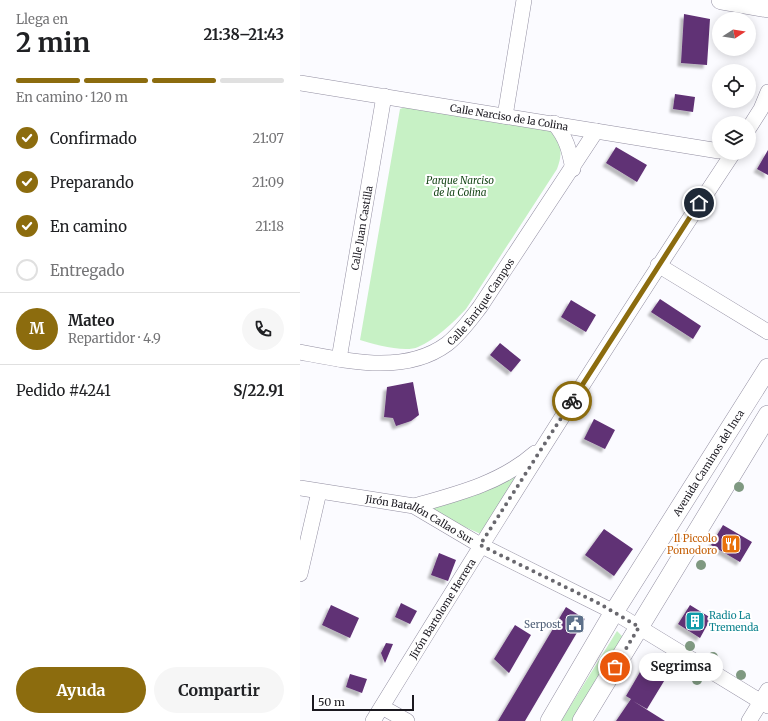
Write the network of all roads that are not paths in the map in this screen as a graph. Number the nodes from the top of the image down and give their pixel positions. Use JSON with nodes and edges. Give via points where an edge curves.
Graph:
{"nodes":[{"id":1,"x":524,"y":0,"type":"edge"},
{"id":2,"x":721,"y":0,"type":"edge"},
{"id":3,"x":768,"y":8,"type":"edge"},
{"id":4,"x":300,"y":83,"type":"edge"},
{"id":5,"x":768,"y":92,"type":"edge"},
{"id":6,"x":384,"y":96,"type":"junction"},
{"id":7,"x":505,"y":116,"type":"junction"},
{"id":8,"x":756,"y":117,"type":"edge"},
{"id":9,"x":554,"y":123,"type":"junction"},
{"id":10,"x":596,"y":131,"type":"junction"},
{"id":11,"x":712,"y":150,"type":"edge"},
{"id":12,"x":727,"y":160,"type":"edge"},
{"id":13,"x":573,"y":169,"type":"junction"},
{"id":14,"x":658,"y":264,"type":"junction"},
{"id":15,"x":768,"y":332,"type":"edge"},
{"id":16,"x":300,"y":352,"type":"edge"},
{"id":17,"x":339,"y":359,"type":"junction"},
{"id":18,"x":768,"y":368,"type":"edge"},
{"id":19,"x":768,"y":415,"type":"edge"},
{"id":20,"x":546,"y":443,"type":"junction"},
{"id":21,"x":300,"y":488,"type":"edge"},
{"id":22,"x":319,"y":492,"type":"junction"},
{"id":23,"x":414,"y":506,"type":"junction"},
{"id":24,"x":480,"y":545,"type":"junction"},
{"id":25,"x":300,"y":574,"type":"edge"},
{"id":26,"x":614,"y":612,"type":"junction"},
{"id":27,"x":639,"y":627,"type":"junction"},
{"id":28,"x":766,"y":699,"type":"edge"},
{"id":29,"x":382,"y":707,"type":"junction"},
{"id":30,"x":374,"y":721,"type":"edge"},
{"id":31,"x":407,"y":721,"type":"edge"},
{"id":32,"x":550,"y":721,"type":"edge"},
{"id":33,"x":582,"y":721,"type":"edge"},
{"id":34,"x":749,"y":721,"type":"edge"}],
"edges":[{"from":1,"to":7,"type":"street"},
{"from":2,"to":3,"type":"main road"},
{"from":4,"to":6,"type":"street","name":"Calle Narciso de la Colina"},
{"from":5,"to":8,"type":"street"},
{"from":6,"to":7,"type":"street","name":"Calle Narciso de la Colina"},
{"from":6,"to":17,"type":"street","name":"Calle Juan Castilla"},
{"from":7,"to":9,"type":"street","name":"Calle Narciso de la Colina"},
{"from":9,"to":10,"type":"street","name":"Calle Narciso de la Colina"},
{"from":9,"to":13,"type":"street","via":[[569,147]]},
{"from":10,"to":11,"type":"street","name":"Calle Narciso de la Colina"},
{"from":10,"to":13,"type":"street","name":"Calle Enrique Campos"},
{"from":12,"to":14,"type":"street","name":"Jirón Bartolome Herrera"},
{"from":13,"to":17,"type":"street","name":"Calle Enrique Campos","via":[[480,307],[469,322],[446,344],[428,354],[384,364]]},
{"from":14,"to":15,"type":"street"},
{"from":14,"to":20,"type":"street","name":"Jirón Bartolome Herrera"},
{"from":16,"to":17,"type":"street","name":"Calle Enrique Campos"},
{"from":18,"to":26,"type":"main road","name":"Avenida Caminos del Inca"},
{"from":19,"to":27,"type":"main road"},
{"from":20,"to":23,"type":"street","via":[[522,464],[494,480],[464,492]]},
{"from":20,"to":24,"type":"street","name":"Jirón Bartolome Herrera"},
{"from":21,"to":22,"type":"street","name":"Jirón Batallón Callao Sur"},
{"from":22,"to":23,"type":"street","name":"Jirón Batallón Callao Sur"},
{"from":22,"to":25,"type":"street"},
{"from":23,"to":24,"type":"street","name":"Jirón Batallón Callao Sur"},
{"from":24,"to":26,"type":"street","name":"Jirón Batallón Callao Sur"},
{"from":24,"to":29,"type":"street","name":"Jirón Bartolome Herrera"},
{"from":26,"to":27,"type":"street","name":"Jirón Batallón Callao Sur"},
{"from":26,"to":32,"type":"main road","name":"Avenida Caminos del Inca"},
{"from":27,"to":28,"type":"street","name":"Jirón Batallón Callao Sur"},
{"from":27,"to":33,"type":"main road"},
{"from":28,"to":34,"type":"street"},
{"from":29,"to":30,"type":"street","name":"Jirón Bartolome Herrera"},
{"from":29,"to":31,"type":"street"}]}
